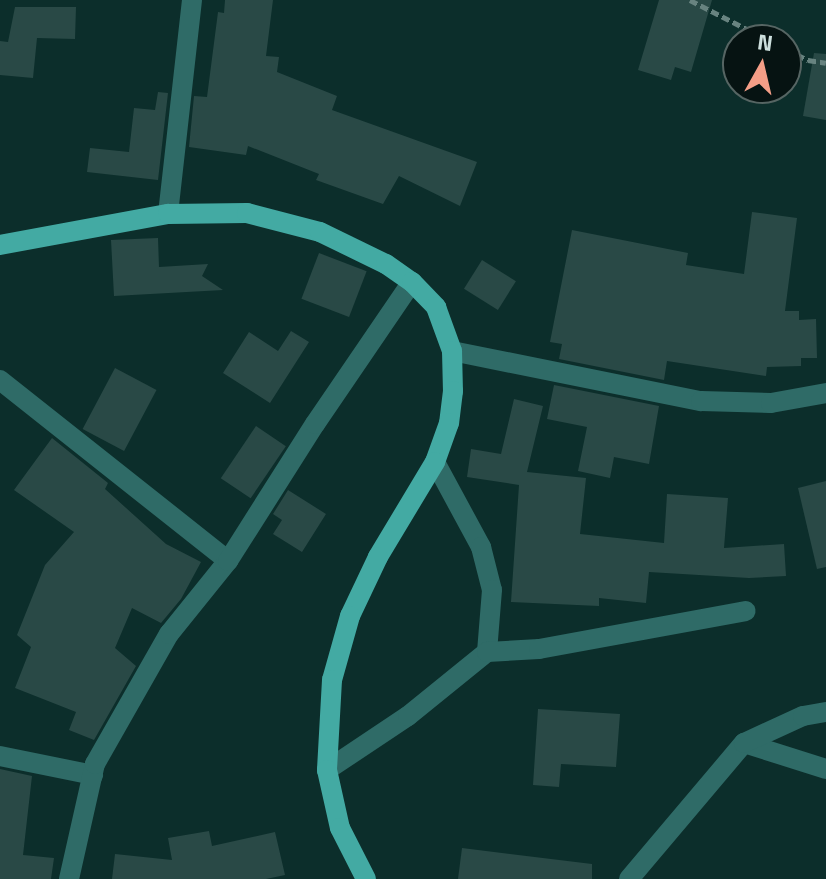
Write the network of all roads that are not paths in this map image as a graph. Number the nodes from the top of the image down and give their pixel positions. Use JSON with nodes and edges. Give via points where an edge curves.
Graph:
{"nodes":[{"id":1,"x":192,"y":0,"type":"edge"},
{"id":2,"x":168,"y":214,"type":"junction"},
{"id":3,"x":0,"y":245,"type":"edge"},
{"id":4,"x":412,"y":282,"type":"junction"},
{"id":5,"x":452,"y":351,"type":"junction"},
{"id":6,"x":0,"y":380,"type":"edge"},
{"id":7,"x":826,"y":393,"type":"edge"},
{"id":8,"x":435,"y":462,"type":"junction"},
{"id":9,"x":228,"y":561,"type":"junction"},
{"id":10,"x":746,"y":611,"type":"dead end"},
{"id":11,"x":487,"y":652,"type":"junction"},
{"id":12,"x":826,"y":712,"type":"edge"},
{"id":13,"x":744,"y":743,"type":"junction"},
{"id":14,"x":0,"y":756,"type":"edge"},
{"id":15,"x":826,"y":769,"type":"edge"},
{"id":16,"x":327,"y":770,"type":"junction"},
{"id":17,"x":93,"y":775,"type":"junction"},
{"id":18,"x":69,"y":879,"type":"edge"},
{"id":19,"x":366,"y":879,"type":"edge"},
{"id":20,"x":629,"y":879,"type":"edge"}],
"edges":[{"from":1,"to":2,"type":"street"},
{"from":2,"to":3,"type":"main road"},
{"from":2,"to":4,"type":"main road","via":[[247,213],[320,232]]},
{"from":4,"to":5,"type":"main road","via":[[436,307]]},
{"from":4,"to":9,"type":"street"},
{"from":5,"to":7,"type":"street","via":[[701,401],[771,403]]},
{"from":5,"to":8,"type":"main road","via":[[449,423]]},
{"from":6,"to":9,"type":"street"},
{"from":8,"to":11,"type":"street","via":[[481,547],[492,590]]},
{"from":8,"to":16,"type":"main road","via":[[350,616],[332,680]]},
{"from":9,"to":17,"type":"street","via":[[169,634]]},
{"from":10,"to":11,"type":"street","via":[[539,649]]},
{"from":11,"to":16,"type":"street","via":[[408,716]]},
{"from":12,"to":13,"type":"street","via":[[803,716]]},
{"from":13,"to":15,"type":"street"},
{"from":13,"to":20,"type":"street"},
{"from":14,"to":17,"type":"street"},
{"from":16,"to":19,"type":"main road","via":[[340,828]]},
{"from":17,"to":18,"type":"street"}]}
